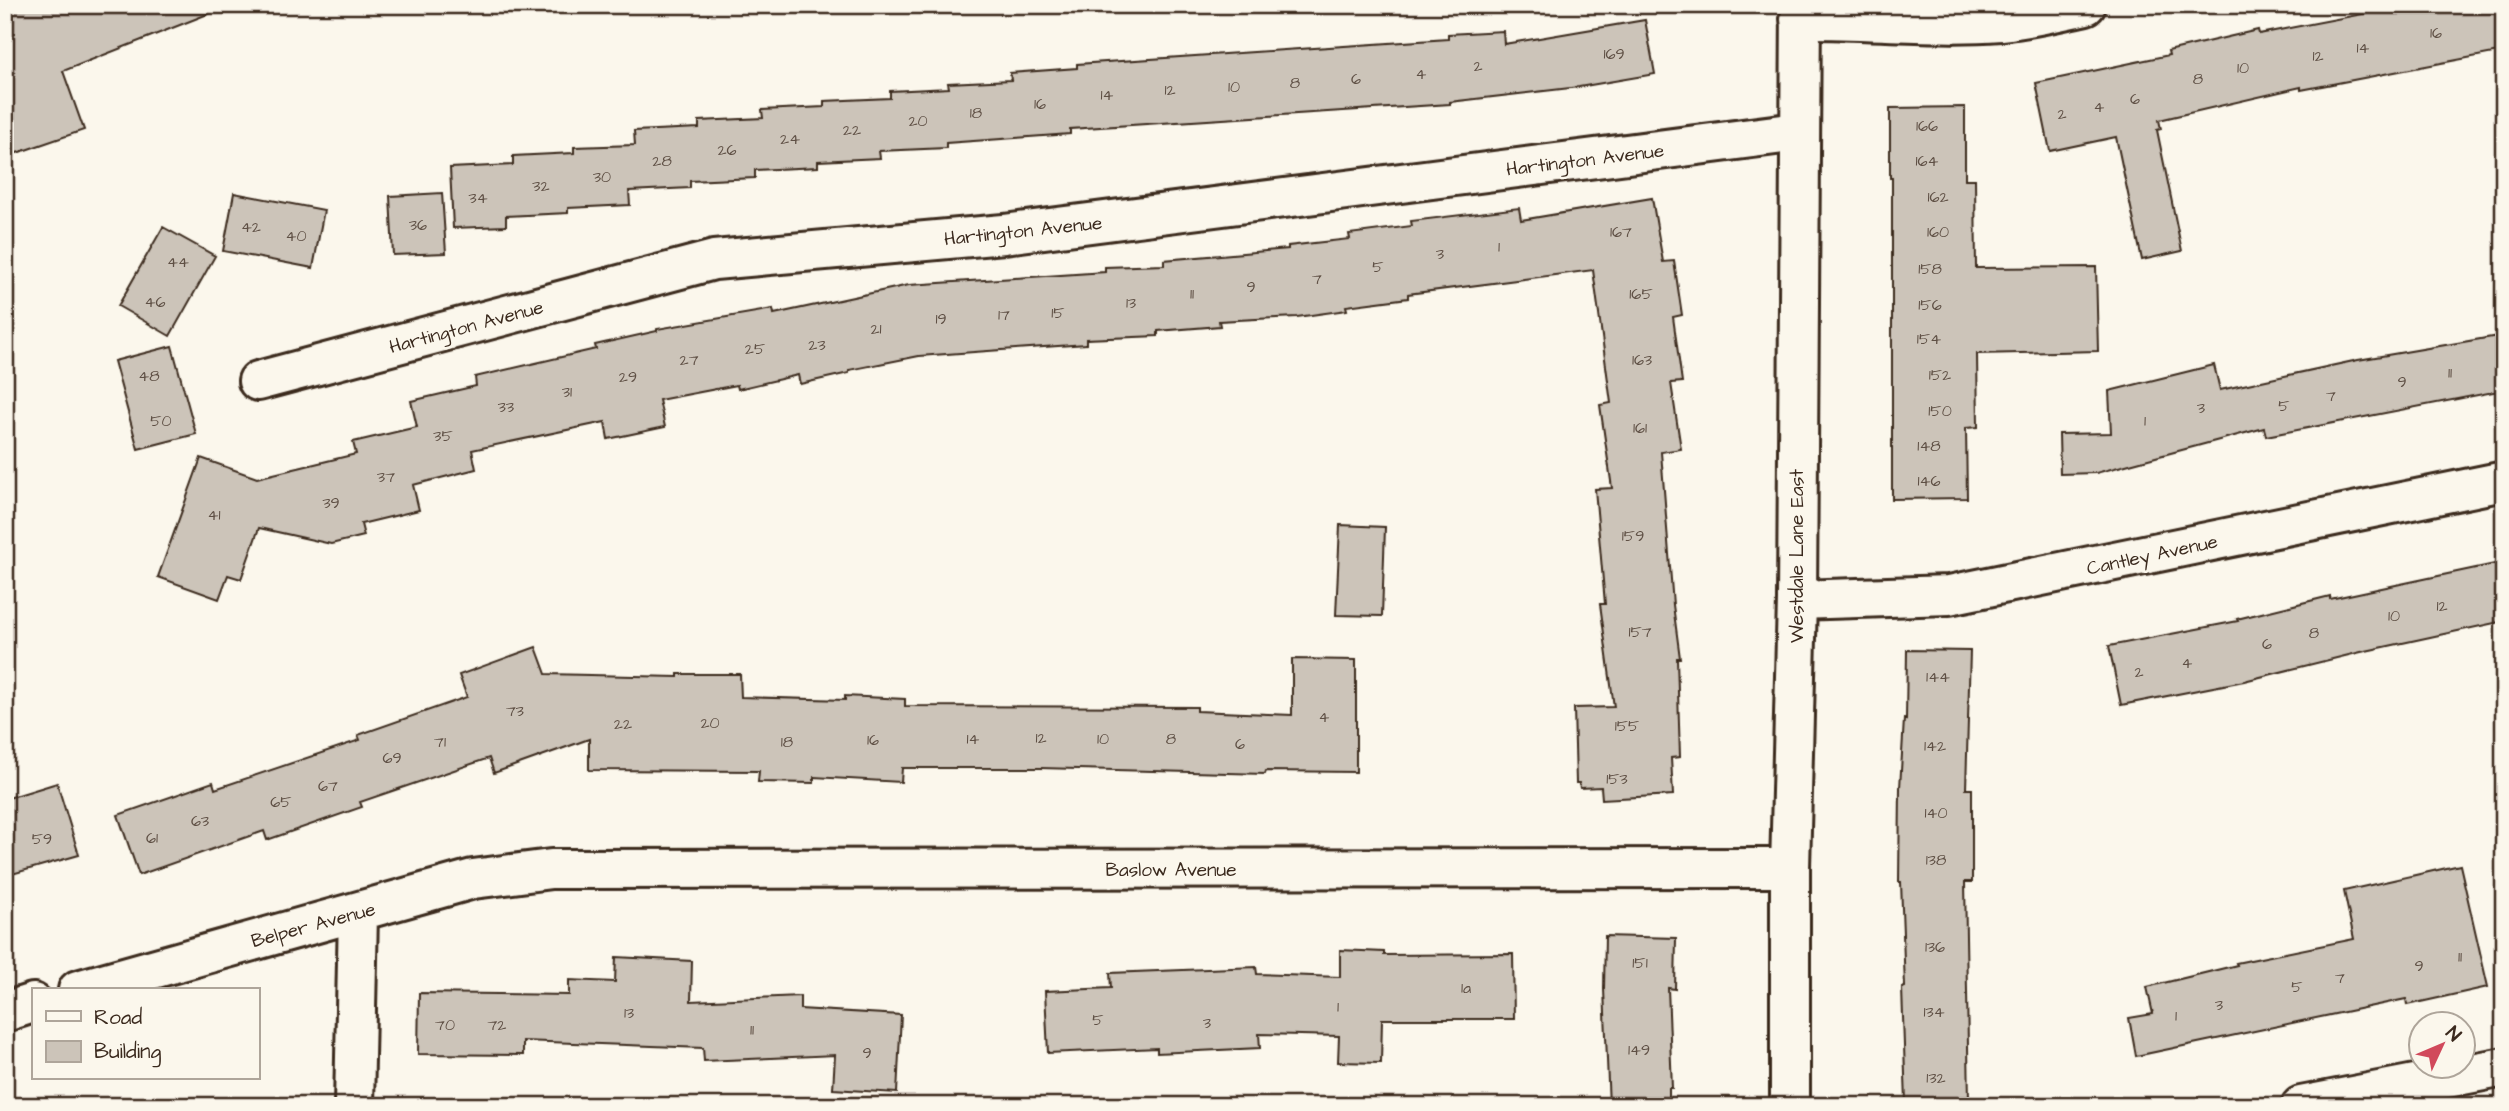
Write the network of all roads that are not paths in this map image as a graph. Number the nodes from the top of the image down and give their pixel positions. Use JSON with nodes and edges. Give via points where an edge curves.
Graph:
{"nodes":[{"id":1,"x":2086,"y":5,"type":"edge"},
{"id":2,"x":1800,"y":12,"type":"edge"},
{"id":3,"x":1798,"y":132,"type":"junction"},
{"id":4,"x":258,"y":381,"type":"dead end"},
{"id":5,"x":2504,"y":481,"type":"edge"},
{"id":6,"x":1797,"y":600,"type":"junction"},
{"id":7,"x":551,"y":869,"type":"joint"},
{"id":8,"x":1790,"y":869,"type":"junction"},
{"id":9,"x":358,"y":913,"type":"junction"},
{"id":10,"x":85,"y":988,"type":"edge"},
{"id":11,"x":32,"y":1003,"type":"edge"},
{"id":12,"x":5,"y":1012,"type":"edge"},
{"id":13,"x":2504,"y":1067,"type":"edge"},
{"id":14,"x":354,"y":1106,"type":"edge"},
{"id":15,"x":1790,"y":1106,"type":"edge"},
{"id":16,"x":2301,"y":1106,"type":"edge"}],
"edges":[{"from":1,"to":2,"type":"street","via":[[1999,21],[1939,23]]},
{"from":2,"to":3,"type":"street","name":"Westdale Lane East"},
{"from":3,"to":4,"type":"street","name":"Hartington Avenue","via":[[1004,234],[714,260]]},
{"from":3,"to":6,"type":"street","name":"Westdale Lane East"},
{"from":5,"to":6,"type":"street","name":"Cantley Avenue","via":[[1950,595]]},
{"from":6,"to":8,"type":"street","name":"Westdale Lane East"},
{"from":7,"to":8,"type":"street","name":"Baslow Avenue"},
{"from":7,"to":9,"type":"street","name":"Belper Avenue","via":[[473,879]]},
{"from":8,"to":15,"type":"street","name":"Westdale Lane East"},
{"from":9,"to":10,"type":"street","name":"Belper Avenue"},
{"from":9,"to":14,"type":"street"},
{"from":11,"to":12,"type":"street"},
{"from":13,"to":16,"type":"street"}]}
